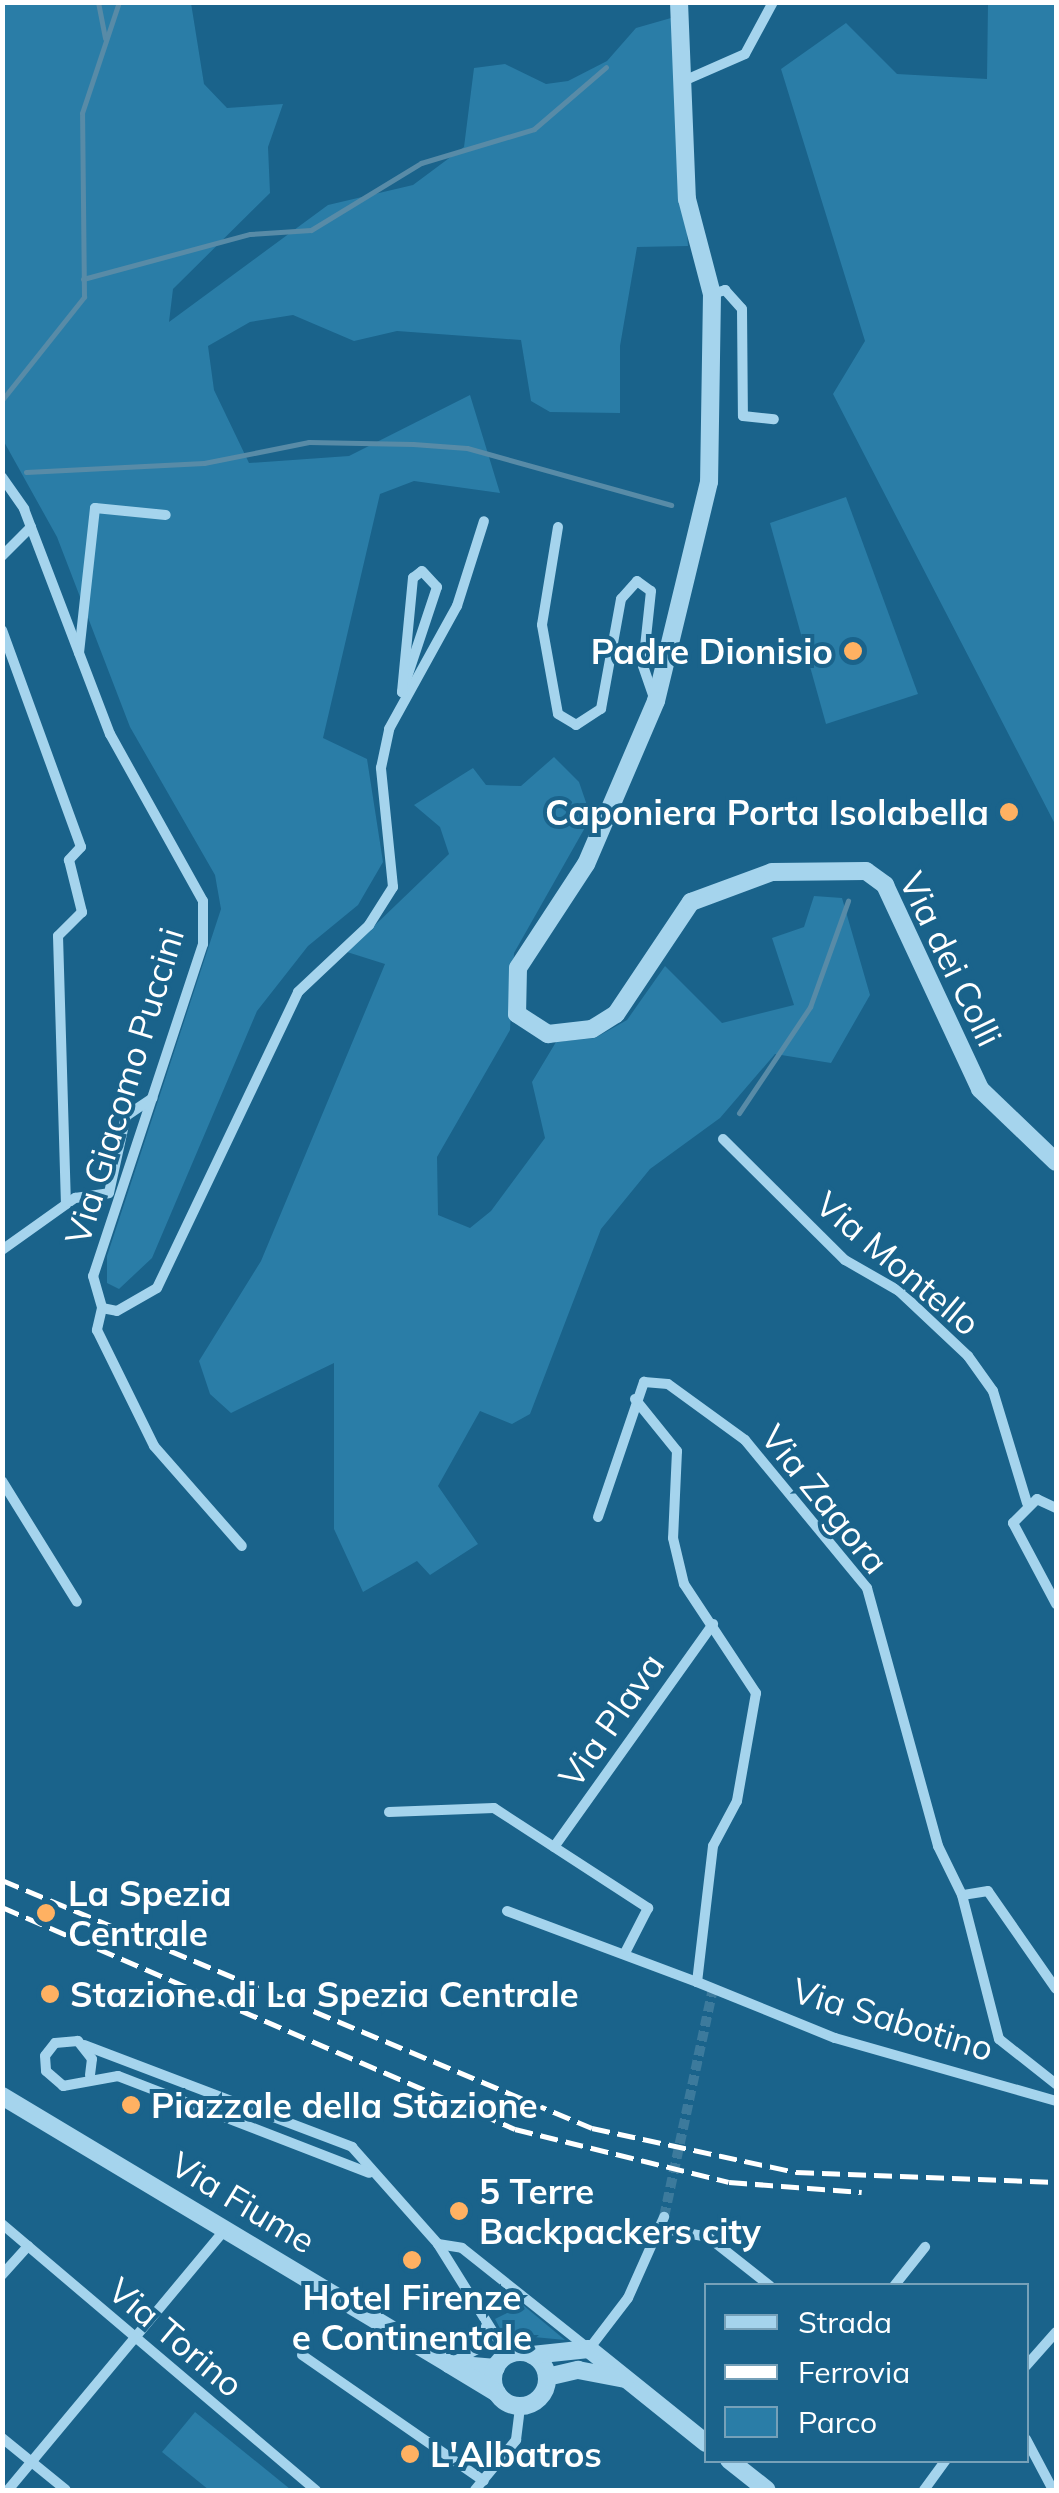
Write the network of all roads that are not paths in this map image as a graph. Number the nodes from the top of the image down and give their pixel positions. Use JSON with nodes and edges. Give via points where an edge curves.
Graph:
{"nodes":[{"id":1,"x":679,"y":2,"type":"edge"},
{"id":2,"x":773,"y":2,"type":"edge"},
{"id":3,"x":688,"y":79,"type":"junction"},
{"id":4,"x":712,"y":294,"type":"junction"},
{"id":5,"x":774,"y":418,"type":"dead end"},
{"id":6,"x":2,"y":477,"type":"edge"},
{"id":7,"x":166,"y":515,"type":"dead end"},
{"id":8,"x":484,"y":521,"type":"dead end"},
{"id":9,"x":30,"y":526,"type":"junction"},
{"id":10,"x":558,"y":527,"type":"dead end"},
{"id":11,"x":2,"y":556,"type":"edge"},
{"id":12,"x":2,"y":630,"type":"edge"},
{"id":13,"x":79,"y":654,"type":"junction"},
{"id":14,"x":402,"y":692,"type":"junction"},
{"id":15,"x":656,"y":702,"type":"junction"},
{"id":16,"x":153,"y":1098,"type":"junction"},
{"id":17,"x":723,"y":1139,"type":"dead end"},
{"id":18,"x":1056,"y":1162,"type":"edge"},
{"id":19,"x":66,"y":1204,"type":"junction"},
{"id":20,"x":2,"y":1250,"type":"edge"},
{"id":21,"x":102,"y":1308,"type":"junction"},
{"id":22,"x":636,"y":1399,"type":"junction"},
{"id":23,"x":2,"y":1481,"type":"edge"},
{"id":24,"x":1028,"y":1503,"type":"junction"},
{"id":25,"x":1056,"y":1508,"type":"edge"},
{"id":26,"x":598,"y":1517,"type":"dead end"},
{"id":27,"x":242,"y":1546,"type":"dead end"},
{"id":28,"x":77,"y":1602,"type":"dead end"},
{"id":29,"x":1056,"y":1604,"type":"edge"},
{"id":30,"x":712,"y":1624,"type":"junction"},
{"id":31,"x":389,"y":1812,"type":"dead end"},
{"id":32,"x":554,"y":1848,"type":"junction"},
{"id":33,"x":962,"y":1895,"type":"junction"},
{"id":34,"x":507,"y":1912,"type":"dead end"},
{"id":35,"x":625,"y":1953,"type":"junction"},
{"id":36,"x":697,"y":1982,"type":"junction"},
{"id":37,"x":1056,"y":1989,"type":"edge"},
{"id":38,"x":84,"y":2046,"type":"junction"},
{"id":39,"x":90,"y":2074,"type":"junction"},
{"id":40,"x":1056,"y":2084,"type":"edge"},
{"id":41,"x":2,"y":2096,"type":"edge"},
{"id":42,"x":1056,"y":2102,"type":"edge"},
{"id":43,"x":294,"y":2124,"type":"junction"},
{"id":44,"x":284,"y":2139,"type":"junction"},
{"id":45,"x":370,"y":2173,"type":"junction"},
{"id":46,"x":2,"y":2224,"type":"edge"},
{"id":47,"x":225,"y":2230,"type":"junction"},
{"id":48,"x":438,"y":2244,"type":"junction"},
{"id":49,"x":28,"y":2246,"type":"junction"},
{"id":50,"x":924,"y":2247,"type":"dead end"},
{"id":51,"x":2,"y":2275,"type":"edge"},
{"id":52,"x":766,"y":2283,"type":"edge"},
{"id":53,"x":896,"y":2283,"type":"edge"},
{"id":54,"x":487,"y":2324,"type":"junction"},
{"id":55,"x":1056,"y":2332,"type":"edge"},
{"id":56,"x":136,"y":2339,"type":"junction"},
{"id":57,"x":589,"y":2349,"type":"junction"},
{"id":58,"x":302,"y":2354,"type":"dead end"},
{"id":59,"x":532,"y":2355,"type":"junction"},
{"id":60,"x":502,"y":2362,"type":"junction"},
{"id":61,"x":1029,"y":2363,"type":"edge"},
{"id":62,"x":450,"y":2364,"type":"junction"},
{"id":63,"x":547,"y":2376,"type":"junction"},
{"id":64,"x":628,"y":2380,"type":"junction"},
{"id":65,"x":497,"y":2393,"type":"junction"},
{"id":66,"x":520,"y":2406,"type":"junction"},
{"id":67,"x":2,"y":2438,"type":"edge"},
{"id":68,"x":704,"y":2441,"type":"edge"},
{"id":69,"x":1029,"y":2446,"type":"edge"},
{"id":70,"x":32,"y":2463,"type":"junction"},
{"id":71,"x":732,"y":2463,"type":"edge"},
{"id":72,"x":944,"y":2463,"type":"edge"},
{"id":73,"x":484,"y":2481,"type":"junction"},
{"id":74,"x":756,"y":2487,"type":"edge"},
{"id":75,"x":8,"y":2490,"type":"edge"},
{"id":76,"x":66,"y":2490,"type":"edge"},
{"id":77,"x":316,"y":2490,"type":"edge"},
{"id":78,"x":475,"y":2490,"type":"edge"},
{"id":79,"x":924,"y":2490,"type":"edge"},
{"id":80,"x":1053,"y":2490,"type":"edge"}],
"edges":[{"from":1,"to":3,"type":"street","name":"Via dei Colli"},
{"from":2,"to":3,"type":"street","via":[[745,54]]},
{"from":3,"to":4,"type":"street","name":"Via dei Colli","via":[[689,219]]},
{"from":4,"to":5,"type":"street","via":[[724,290],[742,310],[743,416]]},
{"from":4,"to":15,"type":"street","name":"Via dei Colli","via":[[709,482]]},
{"from":6,"to":9,"type":"street","name":"Via Giacomo Puccini"},
{"from":7,"to":13,"type":"street","name":"Via Giacomo Puccini","via":[[94,508]]},
{"from":8,"to":14,"type":"street","via":[[457,606]]},
{"from":9,"to":11,"type":"street"},
{"from":9,"to":13,"type":"street","name":"Via Giacomo Puccini"},
{"from":10,"to":15,"type":"street","via":[[542,625],[558,714],[576,725],[601,709],[621,599],[637,581],[650,591],[643,666]]},
{"from":12,"to":19,"type":"street","via":[[81,847],[69,860],[82,912],[58,936]]},
{"from":13,"to":16,"type":"street","name":"Via Giacomo Puccini","via":[[110,734],[203,902],[203,944]]},
{"from":14,"to":14,"type":"street","via":[[438,584],[422,571],[412,578]]},
{"from":14,"to":21,"type":"street","via":[[381,768],[393,887],[276,1025],[157,1288],[136,1307]]},
{"from":15,"to":18,"type":"street","name":"Via dei Colli","via":[[586,864],[518,968],[522,1024],[578,1034],[616,1014],[679,914],[719,888],[772,872],[866,871],[885,884],[980,1090]]},
{"from":16,"to":19,"type":"street","via":[[126,1116],[109,1193]]},
{"from":16,"to":21,"type":"street","name":"Via Giacomo Puccini","via":[[93,1276]]},
{"from":17,"to":24,"type":"street","name":"Via Montello","via":[[846,1260],[898,1291],[968,1356],[993,1391]]},
{"from":19,"to":20,"type":"street"},
{"from":21,"to":27,"type":"street","name":"Via Giacomo Puccini","via":[[97,1330],[154,1446]]},
{"from":22,"to":26,"type":"street"},
{"from":22,"to":30,"type":"street","via":[[677,1451],[674,1559]]},
{"from":22,"to":33,"type":"street","name":"Via Zagora","via":[[644,1382],[668,1384],[745,1440],[867,1588],[938,1846]]},
{"from":23,"to":28,"type":"street"},
{"from":24,"to":25,"type":"street"},
{"from":24,"to":29,"type":"street","via":[[1014,1530]]},
{"from":30,"to":32,"type":"street","name":"Via Plava"},
{"from":30,"to":36,"type":"street","via":[[748,1674],[755,1720],[737,1802],[713,1846]]},
{"from":31,"to":32,"type":"street","via":[[482,1804]]},
{"from":32,"to":35,"type":"street","via":[[648,1908]]},
{"from":33,"to":37,"type":"street","via":[[988,1891]]},
{"from":33,"to":40,"type":"street","via":[[999,2039]]},
{"from":34,"to":35,"type":"street"},
{"from":35,"to":36,"type":"street"},
{"from":36,"to":42,"type":"street","name":"Via Sabotino","via":[[835,2038]]},
{"from":38,"to":39,"type":"street"},
{"from":38,"to":39,"type":"street","via":[[62,2040],[44,2064],[62,2086]]},
{"from":38,"to":43,"type":"street"},
{"from":39,"to":44,"type":"street","via":[[118,2076]]},
{"from":41,"to":47,"type":"street","name":"Via Fiume"},
{"from":43,"to":44,"type":"street"},
{"from":43,"to":45,"type":"street","via":[[336,2137]]},
{"from":44,"to":45,"type":"street"},
{"from":45,"to":48,"type":"street"},
{"from":46,"to":49,"type":"street","name":"Via Torino"},
{"from":47,"to":56,"type":"street"},
{"from":47,"to":62,"type":"street","name":"Via Fiume"},
{"from":48,"to":54,"type":"street"},
{"from":48,"to":57,"type":"street","via":[[462,2248]]},
{"from":49,"to":51,"type":"street"},
{"from":49,"to":56,"type":"street","name":"Via Torino"},
{"from":50,"to":53,"type":"street"},
{"from":52,"to":57,"type":"street","via":[[708,2236],[662,2222],[628,2298]]},
{"from":54,"to":60,"type":"street"},
{"from":54,"to":62,"type":"street","via":[[477,2349]]},
{"from":55,"to":61,"type":"street"},
{"from":56,"to":70,"type":"street"},
{"from":56,"to":77,"type":"street","name":"Via Torino"},
{"from":57,"to":59,"type":"street"},
{"from":57,"to":64,"type":"street"},
{"from":58,"to":73,"type":"street"},
{"from":59,"to":60,"type":"street"},
{"from":59,"to":63,"type":"street"},
{"from":60,"to":62,"type":"street","name":"Via Fiume"},
{"from":60,"to":65,"type":"street"},
{"from":62,"to":65,"type":"street","name":"Via Fiume"},
{"from":63,"to":64,"type":"street","via":[[597,2371]]},
{"from":63,"to":66,"type":"street","via":[[540,2398]]},
{"from":64,"to":68,"type":"street"},
{"from":65,"to":66,"type":"street"},
{"from":66,"to":73,"type":"street","via":[[516,2440]]},
{"from":67,"to":70,"type":"street"},
{"from":69,"to":80,"type":"street"},
{"from":70,"to":75,"type":"street"},
{"from":70,"to":76,"type":"street"},
{"from":71,"to":74,"type":"street"},
{"from":72,"to":79,"type":"street"},
{"from":73,"to":78,"type":"street"}]}
